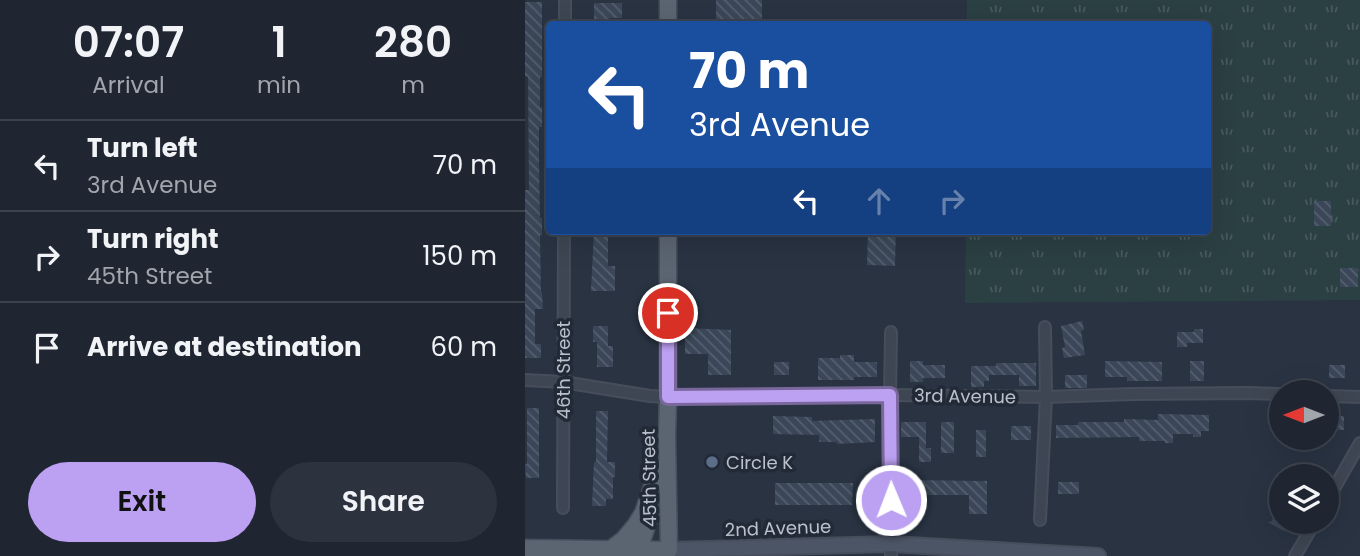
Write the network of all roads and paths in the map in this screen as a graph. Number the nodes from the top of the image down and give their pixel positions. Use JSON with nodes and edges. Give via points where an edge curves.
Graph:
{"nodes":[{"id":1,"x":565,"y":0,"type":"edge"},
{"id":2,"x":668,"y":0,"type":"edge"},
{"id":3,"x":565,"y":21,"type":"edge"},
{"id":4,"x":668,"y":21,"type":"edge"},
{"id":5,"x":564,"y":235,"type":"edge"},
{"id":6,"x":668,"y":235,"type":"edge"},
{"id":7,"x":1045,"y":327,"type":"dead end"},
{"id":8,"x":891,"y":331,"type":"dead end"},
{"id":9,"x":525,"y":380,"type":"edge"},
{"id":10,"x":563,"y":382,"type":"junction"},
{"id":11,"x":1360,"y":390,"type":"edge"},
{"id":12,"x":1269,"y":394,"type":"edge"},
{"id":13,"x":890,"y":395,"type":"junction"},
{"id":14,"x":1339,"y":396,"type":"edge"},
{"id":15,"x":668,"y":397,"type":"junction"},
{"id":16,"x":1046,"y":397,"type":"junction"},
{"id":17,"x":1360,"y":397,"type":"edge"},
{"id":18,"x":1360,"y":443,"type":"edge"},
{"id":19,"x":667,"y":463,"type":"junction"},
{"id":20,"x":658,"y":480,"type":"junction"},
{"id":21,"x":1339,"y":480,"type":"edge"},
{"id":22,"x":563,"y":508,"type":"dead end"},
{"id":23,"x":1040,"y":520,"type":"dead end"},
{"id":24,"x":1308,"y":534,"type":"edge"},
{"id":25,"x":525,"y":548,"type":"edge"},
{"id":26,"x":611,"y":550,"type":"junction"},
{"id":27,"x":635,"y":550,"type":"junction"},
{"id":28,"x":891,"y":550,"type":"edge"},
{"id":29,"x":669,"y":553,"type":"edge"},
{"id":30,"x":1098,"y":556,"type":"edge"},
{"id":31,"x":1295,"y":556,"type":"edge"}],
"edges":[{"from":1,"to":3,"type":"street"},
{"from":2,"to":4,"type":"main road"},
{"from":5,"to":10,"type":"street","name":"46th Street"},
{"from":6,"to":15,"type":"main road","name":"45th Street"},
{"from":7,"to":16,"type":"street"},
{"from":8,"to":13,"type":"street"},
{"from":9,"to":10,"type":"street","name":"3rd Avenue"},
{"from":10,"to":15,"type":"street","name":"3rd Avenue"},
{"from":10,"to":22,"type":"street","name":"46th Street"},
{"from":11,"to":17,"type":"street"},
{"from":12,"to":16,"type":"street","name":"3rd Avenue"},
{"from":13,"to":15,"type":"street","name":"3rd Avenue"},
{"from":13,"to":16,"type":"street","name":"3rd Avenue"},
{"from":13,"to":28,"type":"street"},
{"from":14,"to":17,"type":"street"},
{"from":15,"to":19,"type":"main road","name":"45th Street"},
{"from":16,"to":23,"type":"street"},
{"from":18,"to":21,"type":"street"},
{"from":19,"to":20,"type":"main road"},
{"from":19,"to":29,"type":"main road","name":"45th Street"},
{"from":20,"to":26,"type":"main road","via":[[635,526]]},
{"from":20,"to":27,"type":"main road","via":[[643,538]]},
{"from":24,"to":31,"type":"street"},
{"from":25,"to":26,"type":"main road"},
{"from":26,"to":27,"type":"main road"},
{"from":27,"to":29,"type":"main road"},
{"from":28,"to":29,"type":"main road","name":"2nd Avenue"},
{"from":28,"to":30,"type":"main road","name":"2nd Avenue"}]}
